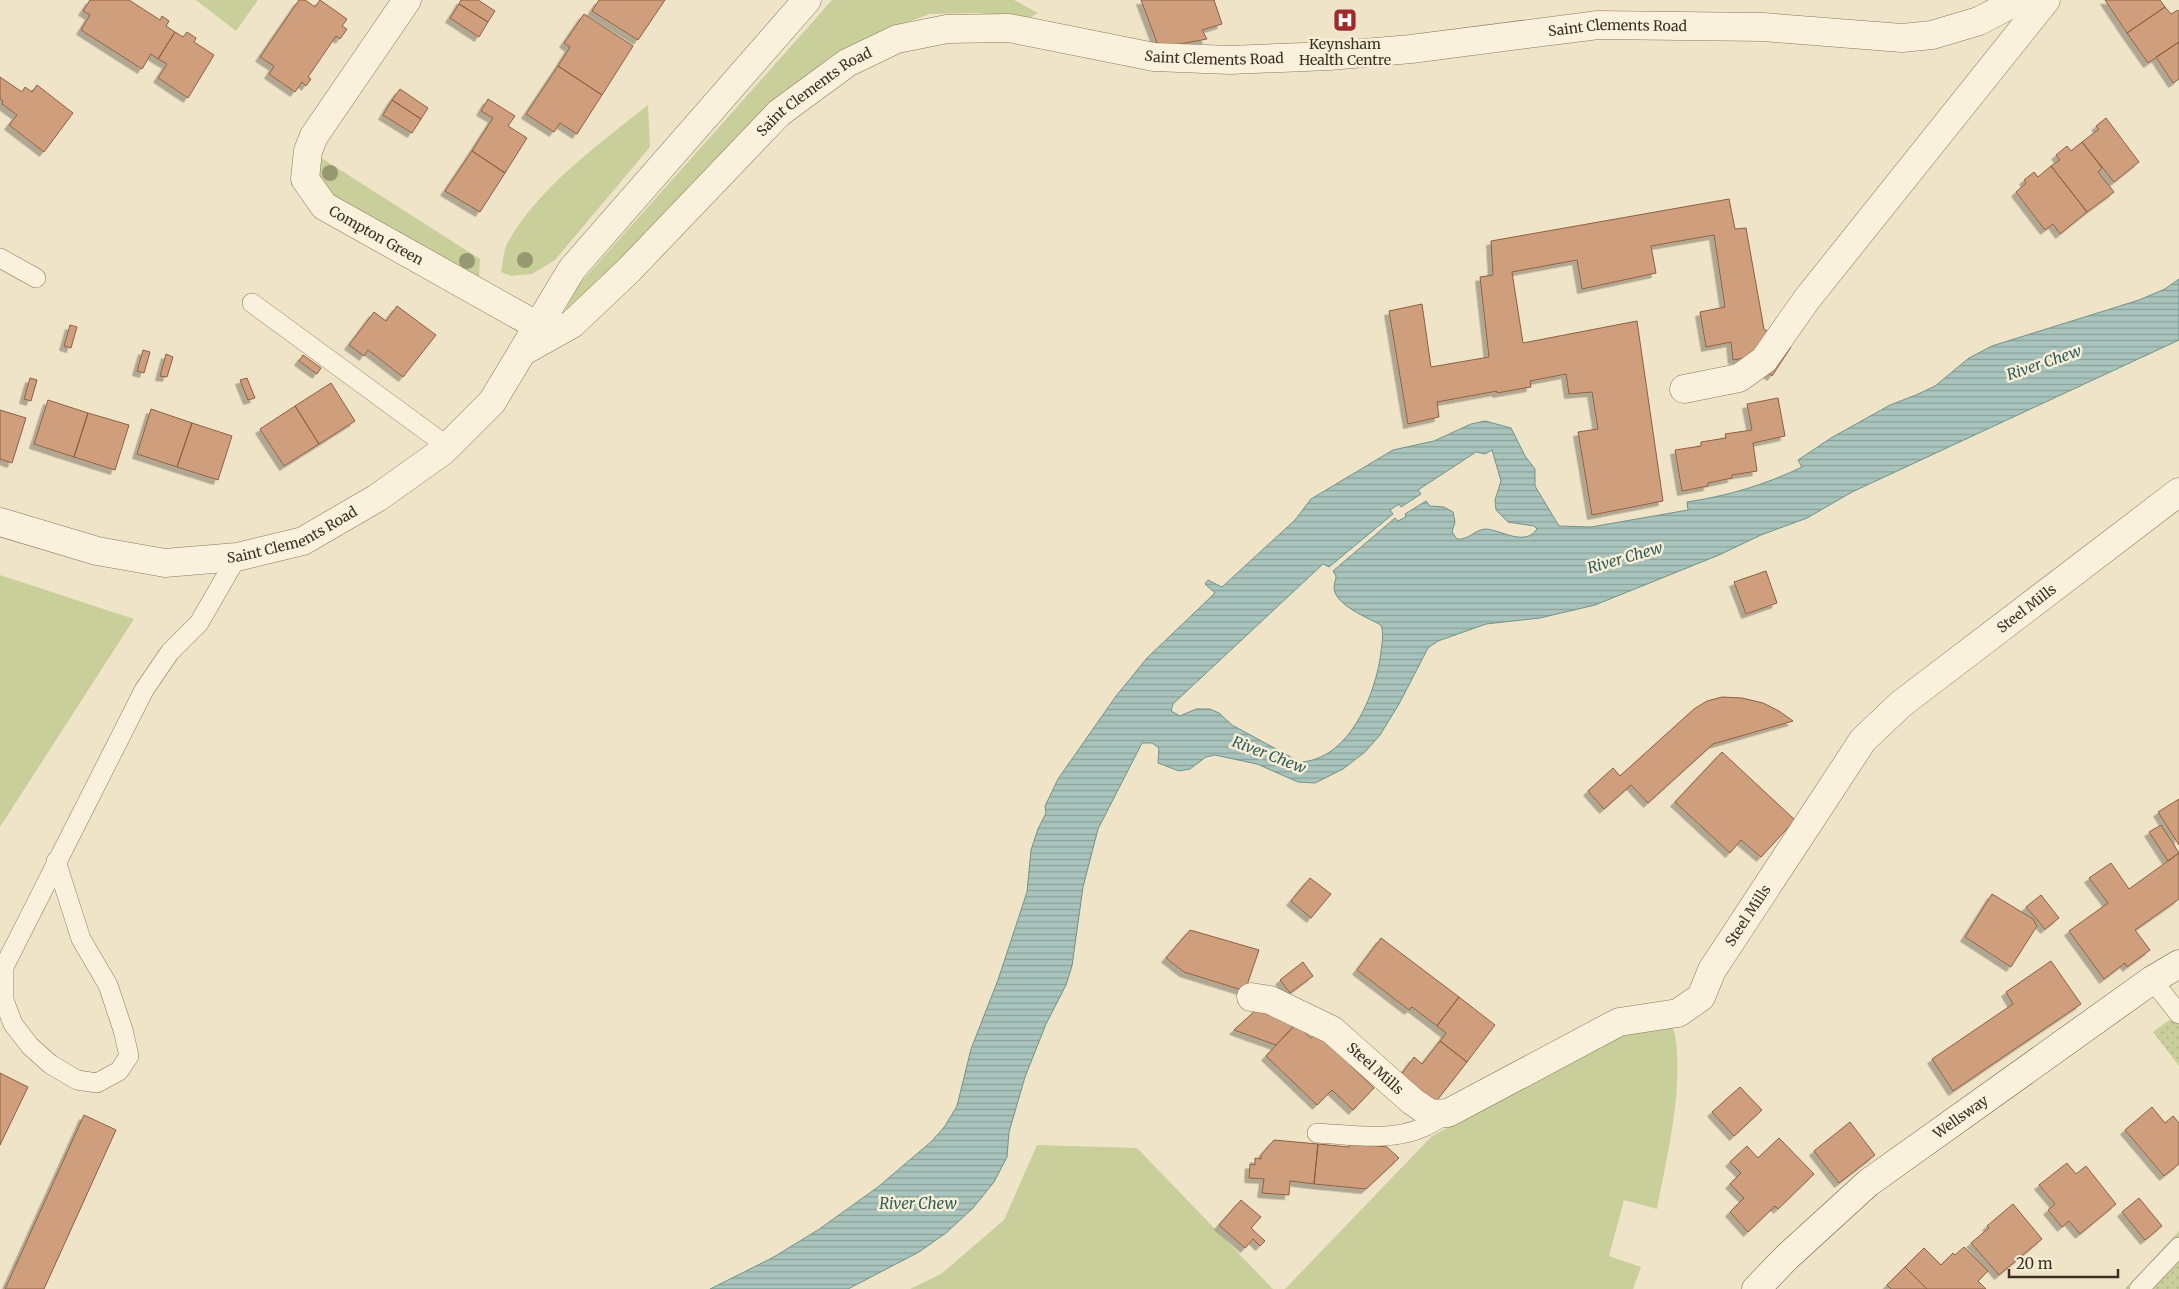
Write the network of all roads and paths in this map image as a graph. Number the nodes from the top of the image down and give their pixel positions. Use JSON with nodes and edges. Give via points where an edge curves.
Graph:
{"nodes":[{"id":1,"x":407,"y":0,"type":"edge"},
{"id":2,"x":807,"y":0,"type":"edge"},
{"id":3,"x":2019,"y":0,"type":"edge"},
{"id":4,"x":2046,"y":0,"type":"edge"},
{"id":5,"x":0,"y":258,"type":"edge"},
{"id":6,"x":36,"y":278,"type":"dead end"},
{"id":7,"x":252,"y":303,"type":"dead end"},
{"id":8,"x":536,"y":325,"type":"junction"},
{"id":9,"x":522,"y":352,"type":"junction"},
{"id":10,"x":1684,"y":389,"type":"dead end"},
{"id":11,"x":447,"y":446,"type":"junction"},
{"id":12,"x":2179,"y":492,"type":"edge"},
{"id":13,"x":0,"y":522,"type":"edge"},
{"id":14,"x":237,"y":557,"type":"junction"},
{"id":15,"x":56,"y":861,"type":"junction"},
{"id":16,"x":2179,"y":964,"type":"edge"},
{"id":17,"x":2152,"y":980,"type":"junction"},
{"id":18,"x":1251,"y":997,"type":"dead end"},
{"id":19,"x":2179,"y":1014,"type":"edge"},
{"id":20,"x":1448,"y":1113,"type":"junction"},
{"id":21,"x":1317,"y":1133,"type":"dead end"},
{"id":22,"x":2179,"y":1247,"type":"edge"},
{"id":23,"x":1756,"y":1289,"type":"edge"},
{"id":24,"x":2139,"y":1289,"type":"edge"}],
"edges":[{"from":1,"to":8,"type":"street","name":"Compton Green","via":[[314,136],[308,151],[305,180],[324,206]]},
{"from":2,"to":8,"type":"street","name":"Saint Clements Road","via":[[572,269]]},
{"from":3,"to":9,"type":"street","name":"Saint Clements Road","via":[[1979,21],[1932,35],[1902,38],[1763,27],[1598,25],[1411,49],[1230,60],[1154,57],[1009,28],[947,29],[897,39],[847,63],[779,113],[628,271],[572,324]]},
{"from":4,"to":10,"type":"street","via":[[1808,299],[1764,360],[1739,378]]},
{"from":5,"to":6,"type":"lane"},
{"from":7,"to":11,"type":"lane"},
{"from":8,"to":9,"type":"street","name":"Saint Clements Road"},
{"from":9,"to":11,"type":"street","name":"Saint Clements Road","via":[[492,402]]},
{"from":11,"to":14,"type":"street","name":"Saint Clements Road","via":[[377,498],[303,541]]},
{"from":12,"to":20,"type":"street","name":"Steel Mills","via":[[1901,704],[1863,740],[1712,970],[1701,997],[1678,1014],[1619,1022]]},
{"from":13,"to":14,"type":"street","name":"Saint Clements Road","via":[[97,550],[165,563]]},
{"from":14,"to":15,"type":"lane","via":[[199,623],[170,652],[144,690]]},
{"from":15,"to":15,"type":"lane","via":[[4,966],[4,1000],[13,1024],[50,1064],[77,1080],[97,1083],[119,1071],[129,1056],[108,985],[81,939]]},
{"from":16,"to":17,"type":"street","name":"Wellsway"},
{"from":17,"to":19,"type":"lane"},
{"from":17,"to":23,"type":"street","name":"Wellsway","via":[[1868,1183]]},
{"from":18,"to":20,"type":"street","name":"Steel Mills","via":[[1270,1000],[1332,1030],[1412,1101],[1431,1114]]},
{"from":20,"to":21,"type":"lane","via":[[1423,1128],[1403,1134]]},
{"from":22,"to":24,"type":"lane"}]}
